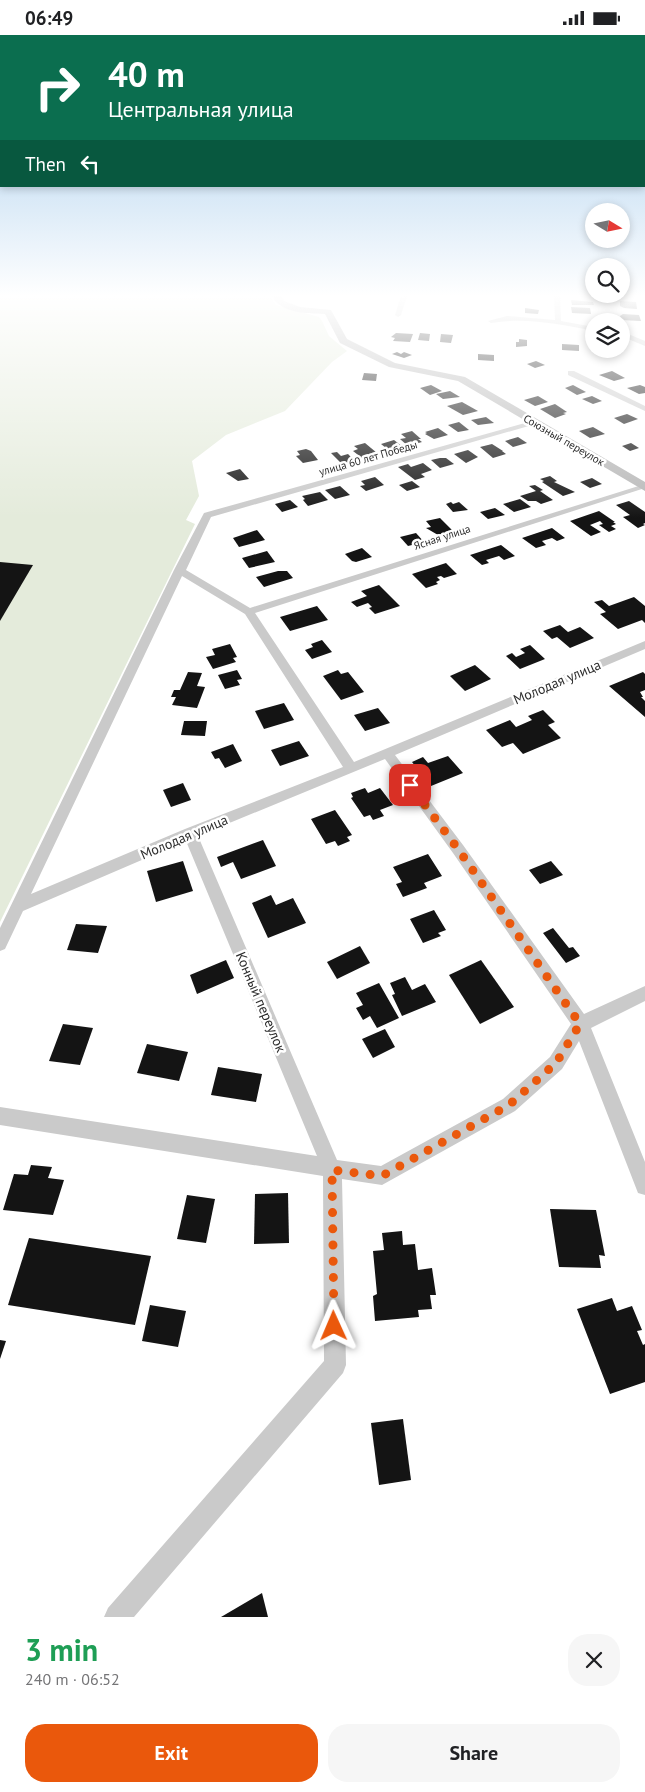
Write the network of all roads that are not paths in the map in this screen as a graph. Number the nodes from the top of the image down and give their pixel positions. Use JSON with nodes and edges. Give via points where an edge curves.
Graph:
{"nodes":[{"id":1,"x":416,"y":370,"type":"edge"},
{"id":2,"x":571,"y":373,"type":"dead end"},
{"id":3,"x":645,"y":409,"type":"edge"},
{"id":4,"x":535,"y":423,"type":"junction"},
{"id":5,"x":644,"y":487,"type":"edge"},
{"id":6,"x":179,"y":570,"type":"junction"},
{"id":7,"x":249,"y":612,"type":"junction"},
{"id":8,"x":645,"y":645,"type":"edge"},
{"id":9,"x":387,"y":753,"type":"junction"},
{"id":10,"x":351,"y":769,"type":"junction"},
{"id":11,"x":190,"y":833,"type":"junction"},
{"id":12,"x":17,"y":907,"type":"junction"},
{"id":13,"x":0,"y":944,"type":"edge"},
{"id":14,"x":645,"y":993,"type":"edge"},
{"id":15,"x":580,"y":1024,"type":"junction"},
{"id":16,"x":0,"y":1116,"type":"edge"},
{"id":17,"x":332,"y":1170,"type":"junction"},
{"id":18,"x":645,"y":1186,"type":"edge"},
{"id":19,"x":117,"y":1617,"type":"edge"}],
"edges":[{"from":1,"to":4,"type":"street","name":"Союзный переулок","via":[[461,379]]},
{"from":2,"to":3,"type":"street"},
{"from":4,"to":5,"type":"street","name":"Союзный переулок"},
{"from":4,"to":6,"type":"street","name":"улица 60 лет Победы","via":[[207,515]]},
{"from":5,"to":7,"type":"street","name":"Ясная улица"},
{"from":6,"to":7,"type":"street"},
{"from":6,"to":12,"type":"street"},
{"from":7,"to":10,"type":"street"},
{"from":8,"to":9,"type":"street","name":"Молодая улица"},
{"from":9,"to":10,"type":"street","name":"Молодая улица"},
{"from":9,"to":15,"type":"street"},
{"from":10,"to":11,"type":"street","name":"Молодая улица"},
{"from":11,"to":12,"type":"street","name":"Молодая улица"},
{"from":11,"to":17,"type":"street","name":"Конный переулок"},
{"from":12,"to":13,"type":"street"},
{"from":14,"to":15,"type":"street"},
{"from":15,"to":17,"type":"street","via":[[556,1063],[509,1105],[382,1176]]},
{"from":15,"to":18,"type":"street"},
{"from":16,"to":17,"type":"street"},
{"from":17,"to":19,"type":"street","via":[[335,1365]]}]}
